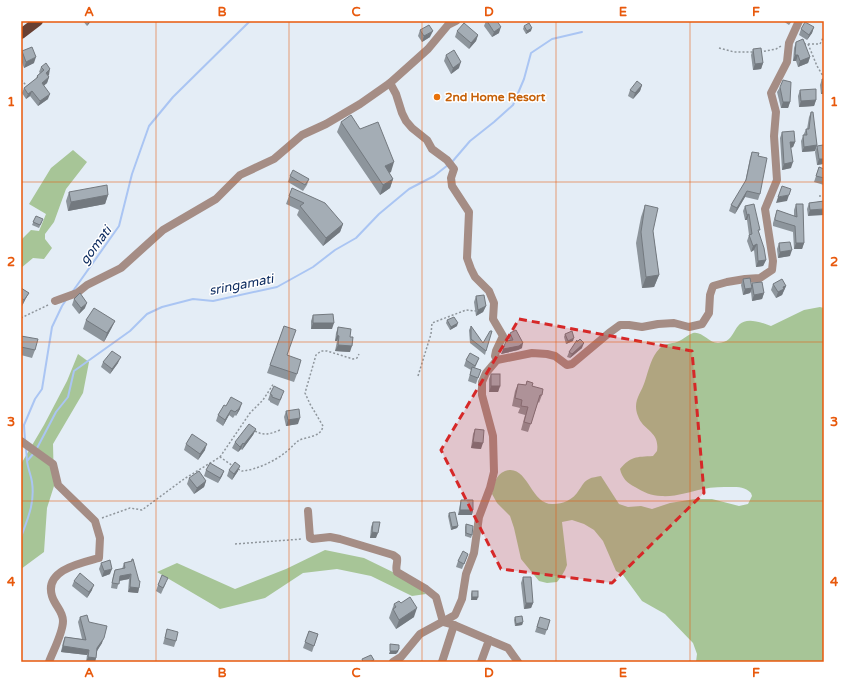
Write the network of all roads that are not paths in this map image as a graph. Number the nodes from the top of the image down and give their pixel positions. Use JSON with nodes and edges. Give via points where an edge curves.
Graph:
{"nodes":[{"id":1,"x":38,"y":21,"type":"edge"},
{"id":2,"x":456,"y":21,"type":"edge"},
{"id":3,"x":799,"y":21,"type":"edge"},
{"id":4,"x":21,"y":34,"type":"edge"},
{"id":5,"x":390,"y":83,"type":"junction"},
{"id":6,"x":55,"y":301,"type":"road end"},
{"id":7,"x":498,"y":360,"type":"junction"},
{"id":8,"x":21,"y":441,"type":"edge"},
{"id":9,"x":308,"y":511,"type":"dead end"},
{"id":10,"x":443,"y":622,"type":"junction"},
{"id":11,"x":454,"y":625,"type":"junction"},
{"id":12,"x":489,"y":640,"type":"junction"},
{"id":13,"x":49,"y":662,"type":"edge"},
{"id":14,"x":393,"y":662,"type":"edge"},
{"id":15,"x":442,"y":662,"type":"edge"},
{"id":16,"x":482,"y":662,"type":"edge"},
{"id":17,"x":518,"y":662,"type":"edge"}],
"edges":[{"from":1,"to":4,"type":"main road"},
{"from":2,"to":5,"type":"street","via":[[448,25],[428,49]]},
{"from":3,"to":7,"type":"street","via":[[789,42],[787,62],[771,93],[776,112],[774,136],[777,180],[765,209],[773,261],[772,270],[760,278],[713,286],[709,312],[702,324],[689,327],[674,323],[642,327],[620,325],[572,364],[567,365],[555,356],[547,354],[532,353]]},
{"from":5,"to":6,"type":"street","via":[[343,115],[297,138],[274,159],[240,175],[216,199],[171,224],[121,268],[87,285],[77,293]]},
{"from":5,"to":7,"type":"street","via":[[406,121],[454,169],[452,186],[469,212],[467,258],[475,277],[488,291],[494,303],[493,319],[503,336],[496,351],[495,356]]},
{"from":7,"to":10,"type":"street","via":[[486,373],[482,382],[484,407],[493,436],[494,472],[479,517],[474,553],[466,574],[462,600],[455,616]]},
{"from":8,"to":13,"type":"street","via":[[53,464],[58,484],[95,521],[100,538],[99,558],[65,570],[54,580],[52,594],[63,623]]},
{"from":9,"to":10,"type":"street","via":[[310,538],[340,539],[397,558],[397,572],[436,597]]},
{"from":10,"to":11,"type":"street"},
{"from":10,"to":14,"type":"street","via":[[420,634],[401,657]]},
{"from":11,"to":12,"type":"street"},
{"from":11,"to":15,"type":"street"},
{"from":12,"to":16,"type":"street"},
{"from":12,"to":17,"type":"street","via":[[508,648]]}]}
